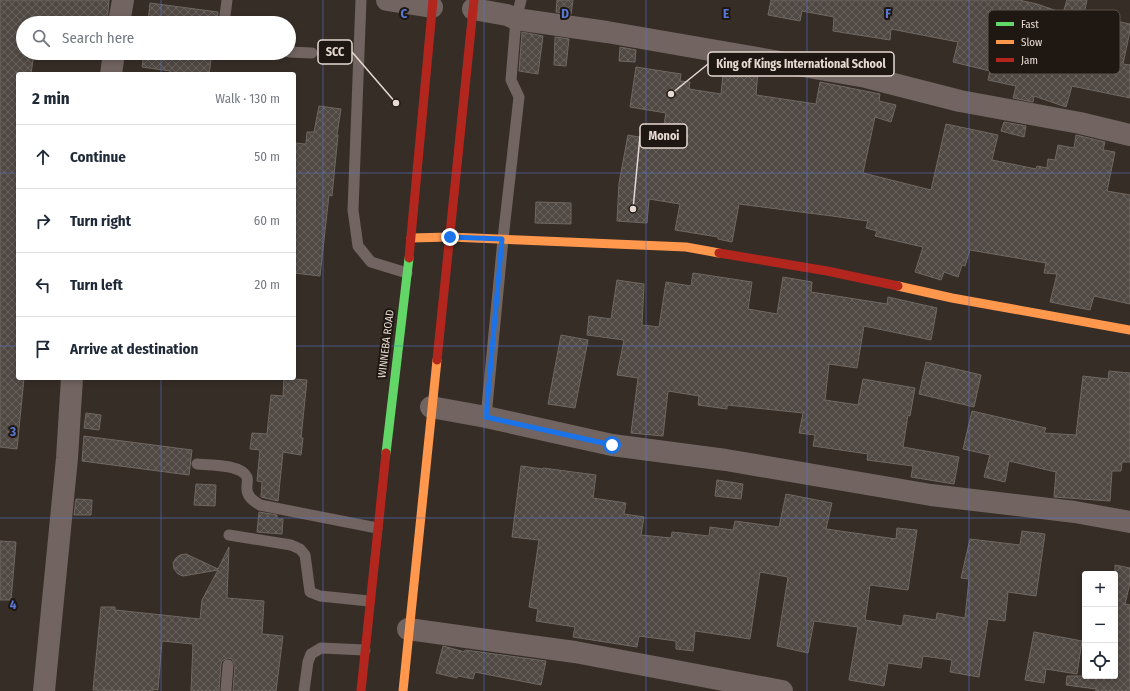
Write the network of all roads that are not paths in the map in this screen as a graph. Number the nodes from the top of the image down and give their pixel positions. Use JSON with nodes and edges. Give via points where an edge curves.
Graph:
{"nodes":[{"id":1,"x":123,"y":0,"type":"edge"},
{"id":2,"x":227,"y":0,"type":"edge"},
{"id":3,"x":361,"y":0,"type":"edge"},
{"id":4,"x":387,"y":0,"type":"edge"},
{"id":5,"x":433,"y":4,"type":"edge"},
{"id":6,"x":473,"y":4,"type":"edge"},
{"id":7,"x":519,"y":9,"type":"edge"},
{"id":8,"x":120,"y":16,"type":"edge"},
{"id":9,"x":225,"y":16,"type":"edge"},
{"id":10,"x":296,"y":52,"type":"edge"},
{"id":11,"x":312,"y":53,"type":"dead end"},
{"id":12,"x":113,"y":60,"type":"edge"},
{"id":13,"x":111,"y":72,"type":"edge"},
{"id":14,"x":1130,"y":135,"type":"edge"},
{"id":15,"x":450,"y":237,"type":"junction"},
{"id":16,"x":411,"y":238,"type":"junction"},
{"id":17,"x":502,"y":239,"type":"junction"},
{"id":18,"x":407,"y":273,"type":"junction"},
{"id":19,"x":1130,"y":330,"type":"edge"},
{"id":20,"x":72,"y":380,"type":"edge"},
{"id":21,"x":431,"y":407,"type":"junction"},
{"id":22,"x":486,"y":417,"type":"junction"},
{"id":23,"x":197,"y":464,"type":"dead end"},
{"id":24,"x":1130,"y":522,"type":"edge"},
{"id":25,"x":377,"y":528,"type":"junction"},
{"id":26,"x":229,"y":536,"type":"dead end"},
{"id":27,"x":369,"y":602,"type":"junction"},
{"id":28,"x":408,"y":629,"type":"junction"},
{"id":29,"x":364,"y":650,"type":"junction"},
{"id":30,"x":228,"y":665,"type":"dead end"},
{"id":31,"x":44,"y":691,"type":"edge"},
{"id":32,"x":226,"y":691,"type":"edge"},
{"id":33,"x":304,"y":691,"type":"edge"},
{"id":34,"x":360,"y":691,"type":"edge"},
{"id":35,"x":403,"y":691,"type":"edge"},
{"id":36,"x":782,"y":691,"type":"edge"}],
"edges":[{"from":1,"to":8,"type":"street"},
{"from":2,"to":9,"type":"lane"},
{"from":3,"to":18,"type":"lane","via":[[353,210],[358,246],[371,262]]},
{"from":4,"to":5,"type":"street"},
{"from":5,"to":16,"type":"main road","name":"WINNEBA ROAD"},
{"from":6,"to":7,"type":"street","via":[[507,15]]},
{"from":6,"to":15,"type":"main road"},
{"from":7,"to":14,"type":"street","via":[[607,32],[866,77],[960,101]]},
{"from":7,"to":17,"type":"lane","via":[[511,80],[519,97]]},
{"from":10,"to":11,"type":"lane"},
{"from":12,"to":13,"type":"street"},
{"from":15,"to":16,"type":"main road"},
{"from":15,"to":17,"type":"main road"},
{"from":15,"to":21,"type":"main road"},
{"from":16,"to":18,"type":"main road","name":"WINNEBA ROAD"},
{"from":17,"to":19,"type":"main road","via":[[686,247],[827,270],[952,298]]},
{"from":17,"to":22,"type":"lane"},
{"from":18,"to":25,"type":"main road","name":"WINNEBA ROAD"},
{"from":20,"to":31,"type":"street","via":[[67,458]]},
{"from":21,"to":22,"type":"street"},
{"from":21,"to":28,"type":"main road"},
{"from":22,"to":24,"type":"street","via":[[612,445],[726,460],[931,495],[1075,512]]},
{"from":23,"to":25,"type":"lane","via":[[233,467],[242,471],[247,478],[247,492],[252,500],[260,505]]},
{"from":25,"to":27,"type":"main road","name":"WINNEBA ROAD"},
{"from":26,"to":27,"type":"lane","via":[[291,545],[300,549],[305,555],[310,592],[320,596]]},
{"from":27,"to":29,"type":"main road","name":"WINNEBA ROAD"},
{"from":28,"to":35,"type":"main road"},
{"from":28,"to":36,"type":"street","via":[[574,652]]},
{"from":29,"to":33,"type":"lane","via":[[321,648],[311,654]]},
{"from":29,"to":34,"type":"main road","name":"WINNEBA ROAD"},
{"from":30,"to":32,"type":"lane"}]}
